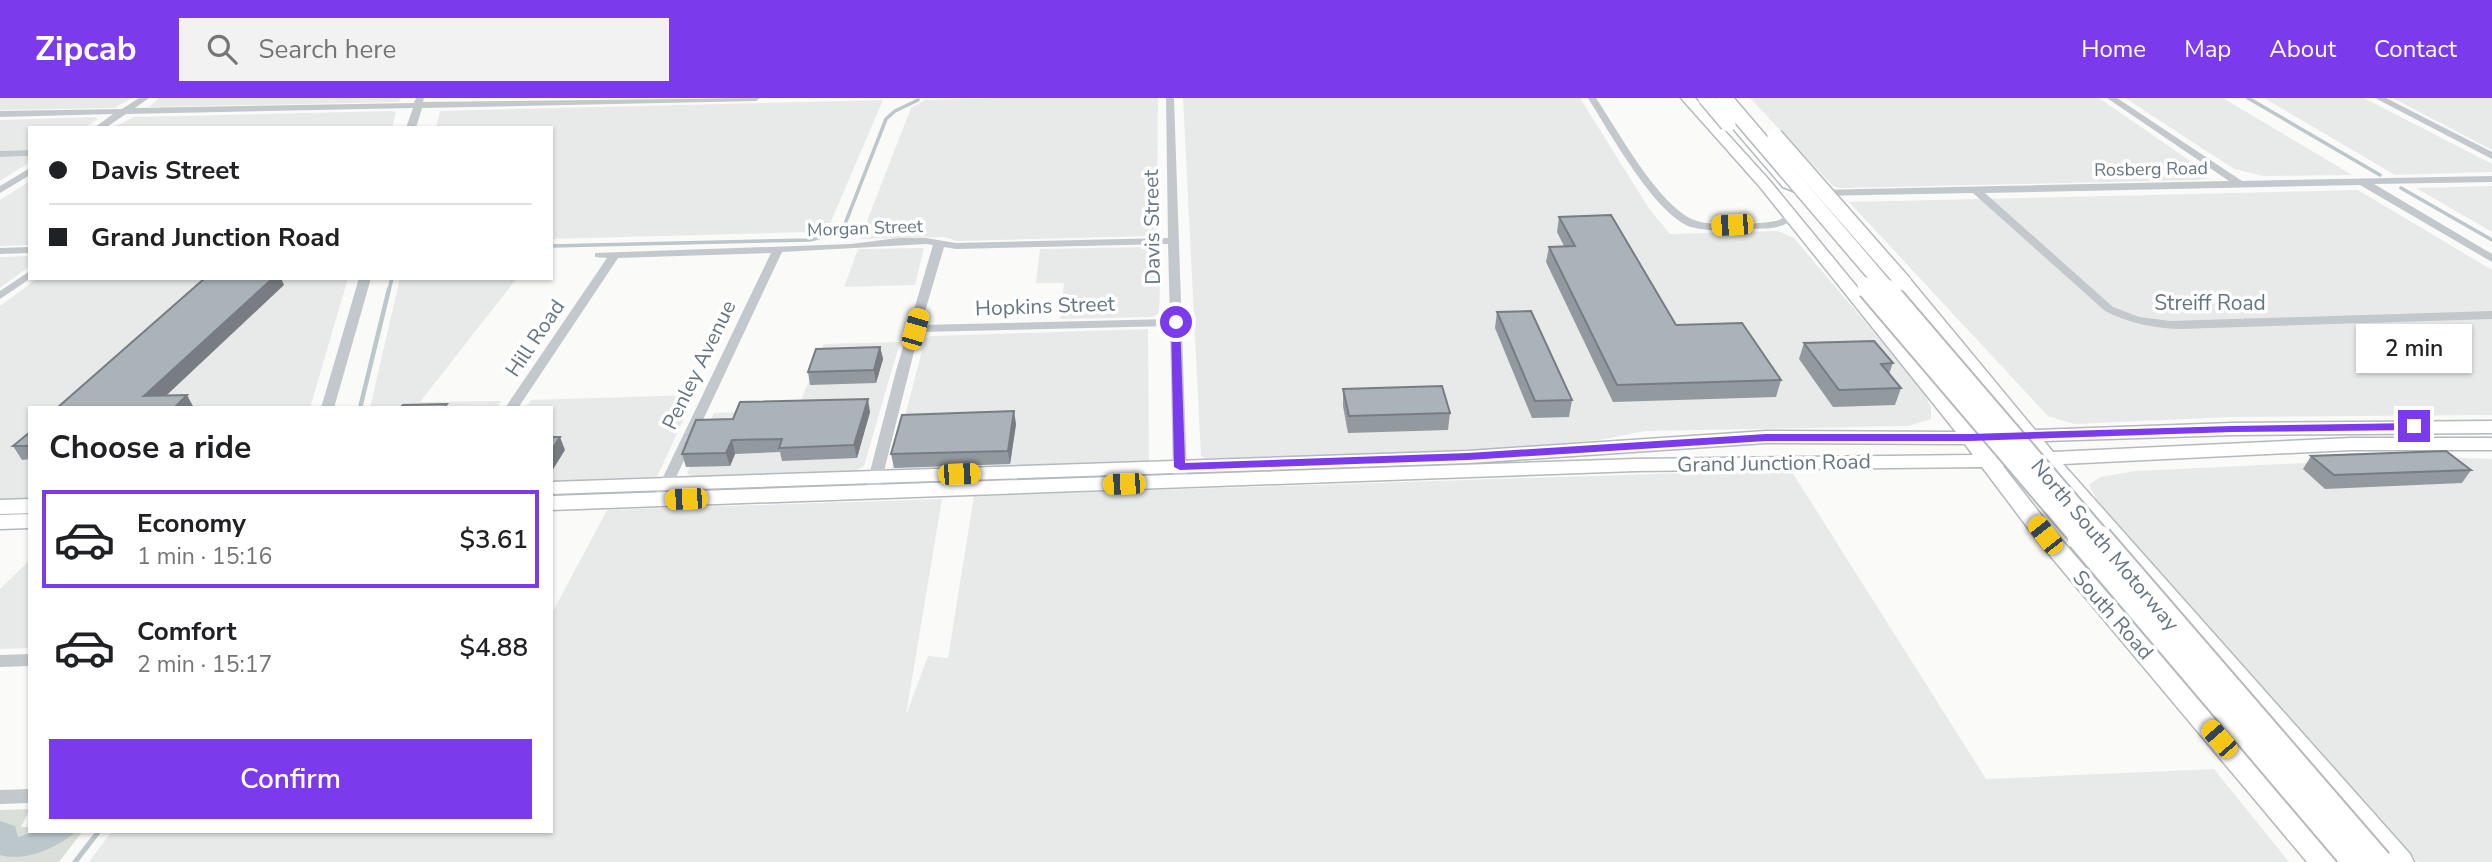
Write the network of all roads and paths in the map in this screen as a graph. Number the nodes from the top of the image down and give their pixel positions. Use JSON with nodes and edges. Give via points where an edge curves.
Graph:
{"nodes":[{"id":1,"x":145,"y":98,"type":"edge"},
{"id":2,"x":757,"y":98,"type":"edge"},
{"id":3,"x":1170,"y":98,"type":"edge"},
{"id":4,"x":1592,"y":98,"type":"edge"},
{"id":5,"x":1688,"y":98,"type":"edge"},
{"id":6,"x":1706,"y":98,"type":"edge"},
{"id":7,"x":1713,"y":98,"type":"edge"},
{"id":8,"x":1724,"y":98,"type":"edge"},
{"id":9,"x":1736,"y":98,"type":"edge"},
{"id":10,"x":2111,"y":98,"type":"edge"},
{"id":11,"x":2379,"y":98,"type":"edge"},
{"id":12,"x":644,"y":99,"type":"edge"},
{"id":13,"x":420,"y":102,"type":"edge"},
{"id":14,"x":124,"y":111,"type":"junction"},
{"id":15,"x":0,"y":114,"type":"edge"},
{"id":16,"x":101,"y":126,"type":"edge"},
{"id":17,"x":412,"y":126,"type":"edge"},
{"id":18,"x":28,"y":153,"type":"edge"},
{"id":19,"x":0,"y":154,"type":"edge"},
{"id":20,"x":2492,"y":156,"type":"edge"},
{"id":21,"x":28,"y":172,"type":"edge"},
{"id":22,"x":2492,"y":179,"type":"edge"},
{"id":23,"x":2362,"y":183,"type":"junction"},
{"id":24,"x":2241,"y":185,"type":"junction"},
{"id":25,"x":0,"y":190,"type":"edge"},
{"id":26,"x":1976,"y":190,"type":"junction"},
{"id":27,"x":1810,"y":193,"type":"joint"},
{"id":28,"x":1785,"y":221,"type":"junction"},
{"id":29,"x":1174,"y":241,"type":"junction"},
{"id":30,"x":939,"y":245,"type":"junction"},
{"id":31,"x":778,"y":249,"type":"junction"},
{"id":32,"x":28,"y":250,"type":"edge"},
{"id":33,"x":0,"y":251,"type":"edge"},
{"id":34,"x":615,"y":254,"type":"junction"},
{"id":35,"x":599,"y":255,"type":"dead end"},
{"id":36,"x":2492,"y":259,"type":"edge"},
{"id":37,"x":28,"y":275,"type":"edge"},
{"id":38,"x":364,"y":280,"type":"edge"},
{"id":39,"x":0,"y":296,"type":"edge"},
{"id":40,"x":2492,"y":315,"type":"edge"},
{"id":41,"x":1176,"y":322,"type":"junction"},
{"id":42,"x":915,"y":329,"type":"junction"},
{"id":43,"x":1944,"y":403,"type":"junction"},
{"id":44,"x":328,"y":406,"type":"edge"},
{"id":45,"x":512,"y":406,"type":"edge"},
{"id":46,"x":2007,"y":410,"type":"junction"},
{"id":47,"x":2492,"y":427,"type":"edge"},
{"id":48,"x":2072,"y":435,"type":"junction"},
{"id":49,"x":2029,"y":436,"type":"junction"},
{"id":50,"x":1897,"y":438,"type":"junction"},
{"id":51,"x":1970,"y":438,"type":"junction"},
{"id":52,"x":2492,"y":444,"type":"edge"},
{"id":53,"x":2168,"y":454,"type":"junction"},
{"id":54,"x":2049,"y":459,"type":"junction"},
{"id":55,"x":1988,"y":461,"type":"junction"},
{"id":56,"x":1949,"y":462,"type":"junction"},
{"id":57,"x":1180,"y":474,"type":"junction"},
{"id":58,"x":874,"y":485,"type":"junction"},
{"id":59,"x":553,"y":488,"type":"edge"},
{"id":60,"x":2074,"y":491,"type":"junction"},
{"id":61,"x":662,"y":492,"type":"junction"},
{"id":62,"x":2016,"y":497,"type":"junction"},
{"id":63,"x":553,"y":503,"type":"edge"},
{"id":64,"x":28,"y":506,"type":"edge"},
{"id":65,"x":0,"y":507,"type":"edge"},
{"id":66,"x":28,"y":521,"type":"edge"},
{"id":67,"x":0,"y":522,"type":"edge"},
{"id":68,"x":2045,"y":535,"type":"junction"},
{"id":69,"x":28,"y":660,"type":"edge"},
{"id":70,"x":0,"y":661,"type":"edge"},
{"id":71,"x":28,"y":796,"type":"edge"},
{"id":72,"x":0,"y":797,"type":"edge"},
{"id":73,"x":2324,"y":862,"type":"edge"},
{"id":74,"x":2355,"y":862,"type":"edge"},
{"id":75,"x":2379,"y":862,"type":"edge"},
{"id":76,"x":2400,"y":862,"type":"edge"}],
"edges":[{"from":1,"to":14,"type":"street"},
{"from":2,"to":12,"type":"street"},
{"from":3,"to":29,"type":"street","name":"Davis Street"},
{"from":4,"to":28,"type":"street","via":[[1653,188],[1681,220],[1706,226]]},
{"from":5,"to":28,"type":"highway","name":"South Road","via":[[1765,184]]},
{"from":6,"to":74,"type":"highway","name":"North South Motorway","bridge":true},
{"from":7,"to":27,"type":"main road","via":[[1787,184]]},
{"from":8,"to":75,"type":"highway","name":"North South Motorway","bridge":true},
{"from":9,"to":46,"type":"highway","bridge":true,"via":[[1797,159],[1905,283]]},
{"from":10,"to":24,"type":"street"},
{"from":11,"to":20,"type":"street"},
{"from":12,"to":13,"type":"street"},
{"from":13,"to":14,"type":"street"},
{"from":13,"to":17,"type":"street"},
{"from":14,"to":15,"type":"street"},
{"from":14,"to":16,"type":"street"},
{"from":18,"to":19,"type":"street"},
{"from":21,"to":25,"type":"street"},
{"from":22,"to":23,"type":"street","name":"Rosberg Road"},
{"from":23,"to":24,"type":"street","name":"Rosberg Road"},
{"from":23,"to":36,"type":"street"},
{"from":24,"to":26,"type":"street","name":"Rosberg Road"},
{"from":26,"to":27,"type":"street","name":"Rosberg Road"},
{"from":26,"to":40,"type":"street","name":"Streiff Road","via":[[2109,309],[2155,325]]},
{"from":28,"to":43,"type":"highway","name":"South Road","via":[[1803,233]]},
{"from":29,"to":30,"type":"street","name":"Morgan Street"},
{"from":29,"to":41,"type":"street","name":"Davis Street"},
{"from":30,"to":31,"type":"street","name":"Morgan Street","via":[[926,241]]},
{"from":30,"to":42,"type":"street"},
{"from":31,"to":34,"type":"street","name":"Morgan Street"},
{"from":31,"to":61,"type":"street","name":"Penley Avenue"},
{"from":32,"to":33,"type":"street"},
{"from":34,"to":35,"type":"street","name":"Morgan Street"},
{"from":34,"to":45,"type":"street","name":"Hill Road"},
{"from":37,"to":39,"type":"street"},
{"from":38,"to":44,"type":"street"},
{"from":41,"to":42,"type":"street","name":"Hopkins Street"},
{"from":41,"to":57,"type":"street","name":"Davis Street"},
{"from":42,"to":58,"type":"street"},
{"from":43,"to":50,"type":"highway","via":[[1949,414],[1946,425]]},
{"from":43,"to":51,"type":"highway","name":"South Road"},
{"from":46,"to":48,"type":"highway"},
{"from":46,"to":49,"type":"highway"},
{"from":47,"to":48,"type":"highway","name":"Grand Junction Road"},
{"from":48,"to":49,"type":"highway","name":"Grand Junction Road"},
{"from":49,"to":51,"type":"highway","name":"Grand Junction Road"},
{"from":49,"to":54,"type":"highway"},
{"from":50,"to":51,"type":"highway","name":"Grand Junction Road"},
{"from":50,"to":57,"type":"highway","name":"Grand Junction Road","via":[[1766,437]]},
{"from":51,"to":55,"type":"highway","name":"South Road"},
{"from":52,"to":53,"type":"highway","name":"Grand Junction Road","via":[[2351,444]]},
{"from":53,"to":54,"type":"highway","name":"Grand Junction Road"},
{"from":53,"to":60,"type":"highway","via":[[2136,465],[2076,474],[2070,479]]},
{"from":54,"to":55,"type":"highway","name":"Grand Junction Road"},
{"from":54,"to":60,"type":"highway"},
{"from":55,"to":56,"type":"highway","name":"Grand Junction Road"},
{"from":55,"to":62,"type":"highway","name":"South Road"},
{"from":56,"to":57,"type":"highway","name":"Grand Junction Road"},
{"from":56,"to":68,"type":"highway","via":[[1986,481]]},
{"from":57,"to":58,"type":"highway","name":"Grand Junction Road"},
{"from":58,"to":61,"type":"highway","name":"Grand Junction Road"},
{"from":59,"to":61,"type":"highway","name":"Grand Junction Road"},
{"from":60,"to":62,"type":"highway","via":[[2043,482],[2027,483]]},
{"from":60,"to":76,"type":"highway"},
{"from":61,"to":63,"type":"highway","name":"Grand Junction Road"},
{"from":62,"to":68,"type":"highway","name":"South Road"},
{"from":64,"to":65,"type":"highway"},
{"from":66,"to":67,"type":"highway"},
{"from":68,"to":73,"type":"highway","name":"South Road"},
{"from":69,"to":70,"type":"street"},
{"from":71,"to":72,"type":"street"}]}
